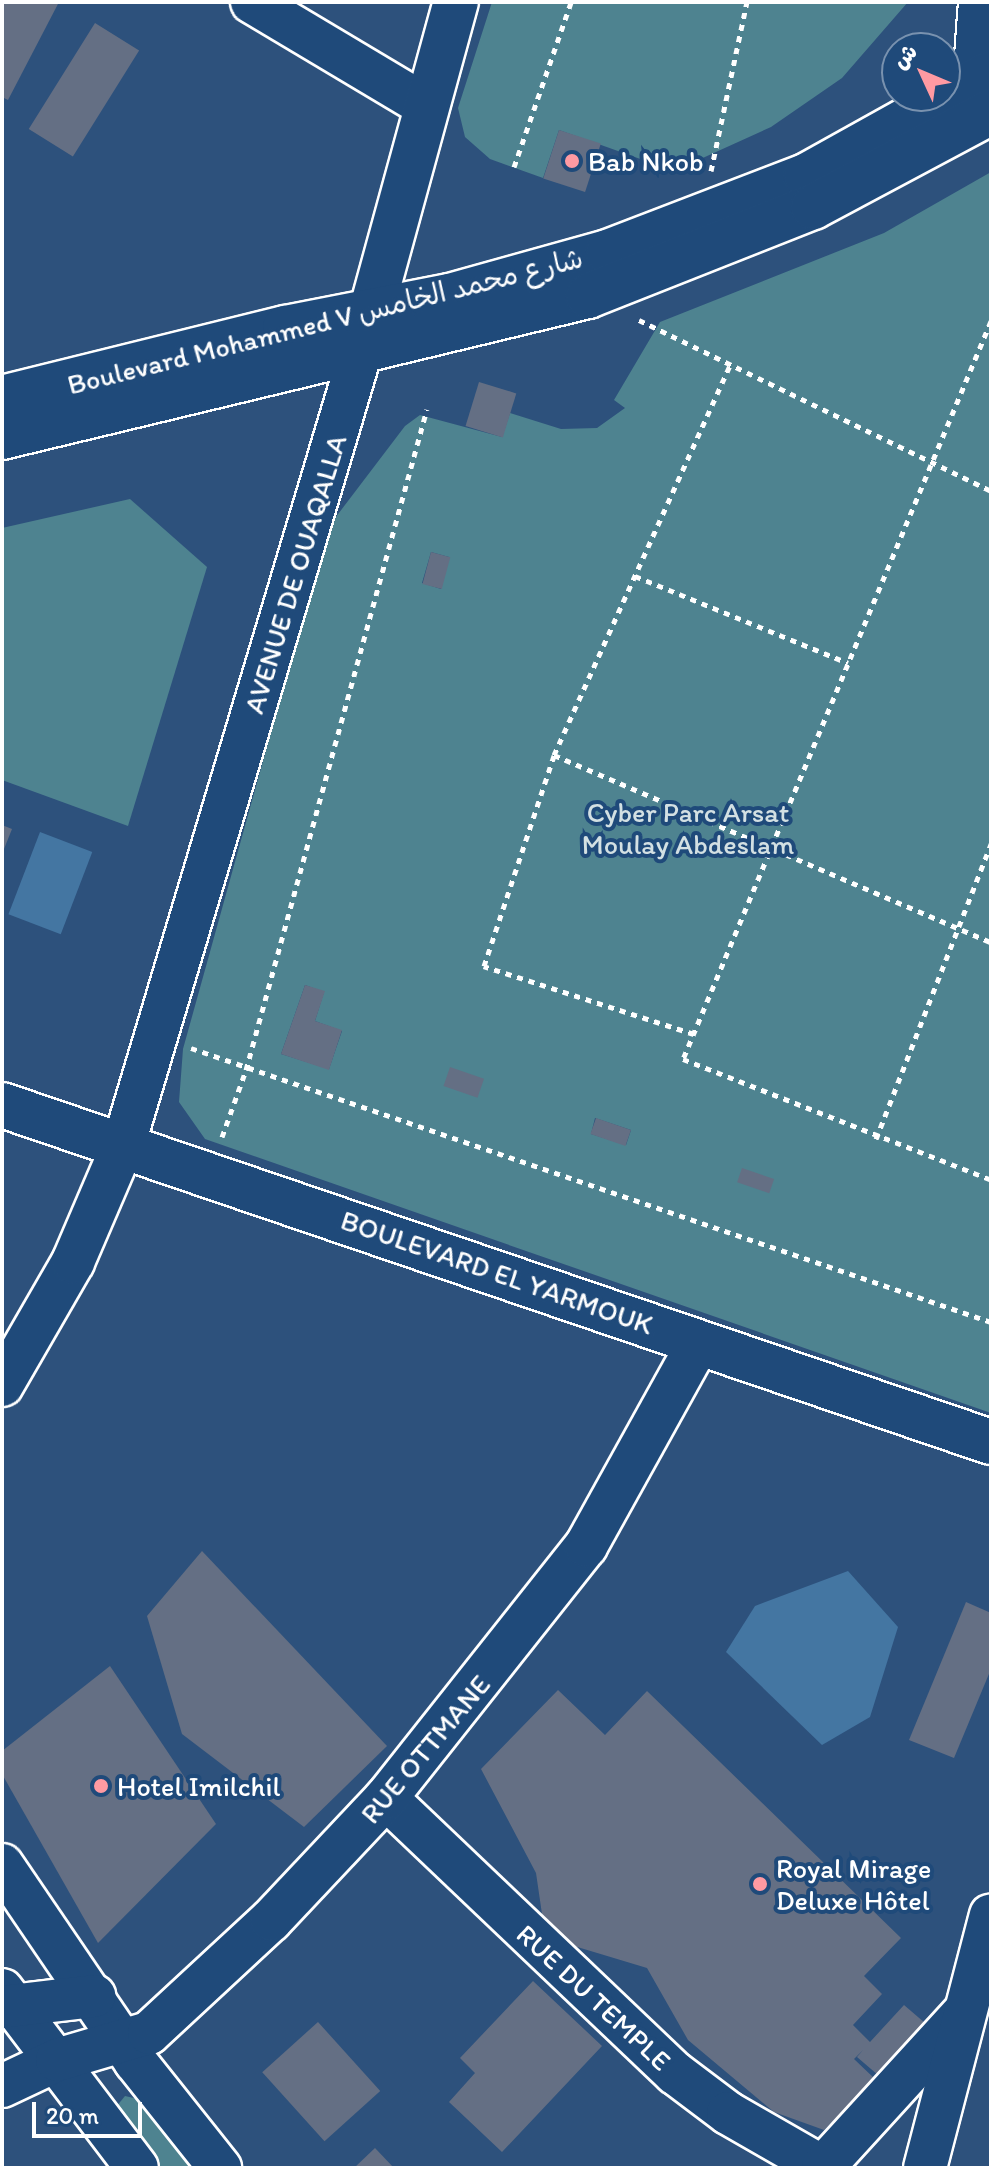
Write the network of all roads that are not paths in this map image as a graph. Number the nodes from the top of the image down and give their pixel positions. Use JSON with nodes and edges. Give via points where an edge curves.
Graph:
{"nodes":[{"id":1,"x":252,"y":2,"type":"edge"},
{"id":2,"x":456,"y":2,"type":"edge"},
{"id":3,"x":980,"y":2,"type":"edge"},
{"id":4,"x":982,"y":99,"type":"edge"},
{"id":5,"x":425,"y":105,"type":"junction"},
{"id":6,"x":364,"y":331,"type":"junction"},
{"id":7,"x":2,"y":398,"type":"edge"},
{"id":8,"x":2,"y":437,"type":"edge"},
{"id":9,"x":2,"y":1105,"type":"edge"},
{"id":10,"x":124,"y":1143,"type":"junction"},
{"id":11,"x":699,"y":1342,"type":"junction"},
{"id":12,"x":2,"y":1385,"type":"edge"},
{"id":13,"x":991,"y":1442,"type":"edge"},
{"id":14,"x":386,"y":1798,"type":"junction"},
{"id":15,"x":2,"y":1865,"type":"edge"},
{"id":16,"x":991,"y":1915,"type":"edge"},
{"id":17,"x":94,"y":1996,"type":"junction"},
{"id":18,"x":6,"y":2002,"type":"edge"},
{"id":19,"x":966,"y":2011,"type":"junction"},
{"id":20,"x":127,"y":2042,"type":"junction"},
{"id":21,"x":57,"y":2060,"type":"junction"},
{"id":22,"x":2,"y":2086,"type":"edge"},
{"id":23,"x":137,"y":2168,"type":"edge"},
{"id":24,"x":220,"y":2168,"type":"edge"},
{"id":25,"x":823,"y":2168,"type":"edge"},
{"id":26,"x":925,"y":2168,"type":"edge"}],
"edges":[{"from":1,"to":5,"type":"street"},
{"from":2,"to":5,"type":"main road","name":"AVENUE DE OUAQALLA"},
{"from":3,"to":4,"type":"street"},
{"from":4,"to":6,"type":"main road","name":"Boulevard Mohammed V شارع محمد الخامس","via":[[706,216]]},
{"from":4,"to":6,"type":"main road","name":"Boulevard Mohammed V شارع محمد الخامس","via":[[813,207],[588,296]]},
{"from":5,"to":6,"type":"main road","name":"AVENUE DE OUAQALLA"},
{"from":6,"to":7,"type":"main road","name":"Boulevard Mohammed V شارع محمد الخامس"},
{"from":6,"to":8,"type":"main road","name":"Boulevard Mohammed V شارع محمد الخامس"},
{"from":6,"to":10,"type":"street","name":"AVENUE DE OUAQALLA"},
{"from":9,"to":10,"type":"main road","name":"BOULEVARD EL YARMOUK"},
{"from":10,"to":11,"type":"main road","name":"BOULEVARD EL YARMOUK"},
{"from":10,"to":12,"type":"street","name":"AVENUE DE OUAQALLA","via":[[73,1262]]},
{"from":11,"to":13,"type":"main road","name":"BOULEVARD EL YARMOUK"},
{"from":11,"to":14,"type":"street","name":"RUE OTTMANE","via":[[639,1460],[586,1546]]},
{"from":14,"to":20,"type":"street","name":"RUE OTTMANE","via":[[271,1920],[149,2033]]},
{"from":14,"to":25,"type":"street","name":"RUE DU TEMPLE","via":[[675,2073],[728,2113]]},
{"from":15,"to":17,"type":"street"},
{"from":16,"to":19,"type":"street"},
{"from":17,"to":18,"type":"street"},
{"from":17,"to":20,"type":"street"},
{"from":18,"to":21,"type":"street"},
{"from":19,"to":25,"type":"street"},
{"from":19,"to":26,"type":"street"},
{"from":20,"to":21,"type":"street","name":"RUE OTTMANE"},
{"from":20,"to":24,"type":"street"},
{"from":21,"to":22,"type":"street","name":"RUE OTTMANE"},
{"from":21,"to":23,"type":"street"}]}
